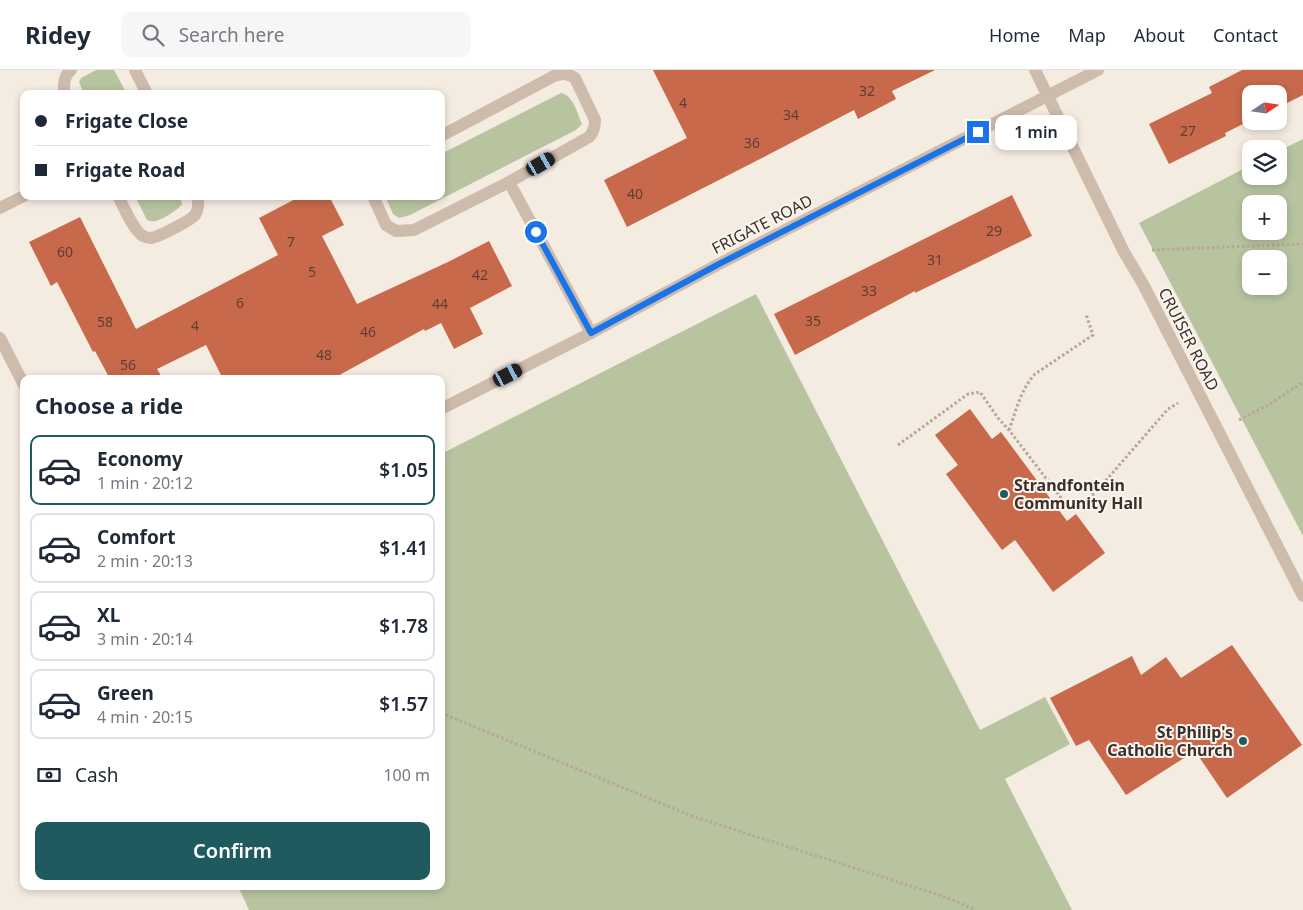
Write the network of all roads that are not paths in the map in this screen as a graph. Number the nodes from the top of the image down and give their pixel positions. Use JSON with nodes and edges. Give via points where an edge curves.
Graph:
{"nodes":[{"id":1,"x":71,"y":70,"type":"edge"},
{"id":2,"x":135,"y":70,"type":"edge"},
{"id":3,"x":1035,"y":70,"type":"edge"},
{"id":4,"x":1098,"y":70,"type":"edge"},
{"id":5,"x":64,"y":90,"type":"edge"},
{"id":6,"x":145,"y":90,"type":"edge"},
{"id":7,"x":1048,"y":96,"type":"junction"},
{"id":8,"x":445,"y":134,"type":"edge"},
{"id":9,"x":509,"y":182,"type":"junction"},
{"id":10,"x":20,"y":198,"type":"edge"},
{"id":11,"x":120,"y":200,"type":"edge"},
{"id":12,"x":198,"y":200,"type":"edge"},
{"id":13,"x":375,"y":200,"type":"edge"},
{"id":14,"x":0,"y":208,"type":"edge"},
{"id":15,"x":591,"y":333,"type":"junction"},
{"id":16,"x":0,"y":338,"type":"edge"},
{"id":17,"x":20,"y":377,"type":"edge"},
{"id":18,"x":445,"y":407,"type":"edge"},
{"id":19,"x":1303,"y":596,"type":"edge"}],
"edges":[{"from":1,"to":5,"type":"street","via":[[67,73]]},
{"from":2,"to":6,"type":"street"},
{"from":3,"to":7,"type":"street","name":"CRUISER ROAD"},
{"from":4,"to":7,"type":"street","name":"FRIGATE ROAD"},
{"from":7,"to":15,"type":"street","name":"FRIGATE ROAD"},
{"from":7,"to":19,"type":"street","name":"CRUISER ROAD","via":[[1124,252]]},
{"from":8,"to":9,"type":"street","via":[[554,76],[562,73],[575,78],[595,120],[592,134]]},
{"from":9,"to":13,"type":"street","via":[[414,230],[396,232],[386,225]]},
{"from":9,"to":15,"type":"street"},
{"from":10,"to":14,"type":"street"},
{"from":11,"to":12,"type":"street","via":[[141,235],[149,238],[160,236],[194,217]]},
{"from":15,"to":18,"type":"street","name":"FRIGATE ROAD"},
{"from":16,"to":17,"type":"street"}]}
